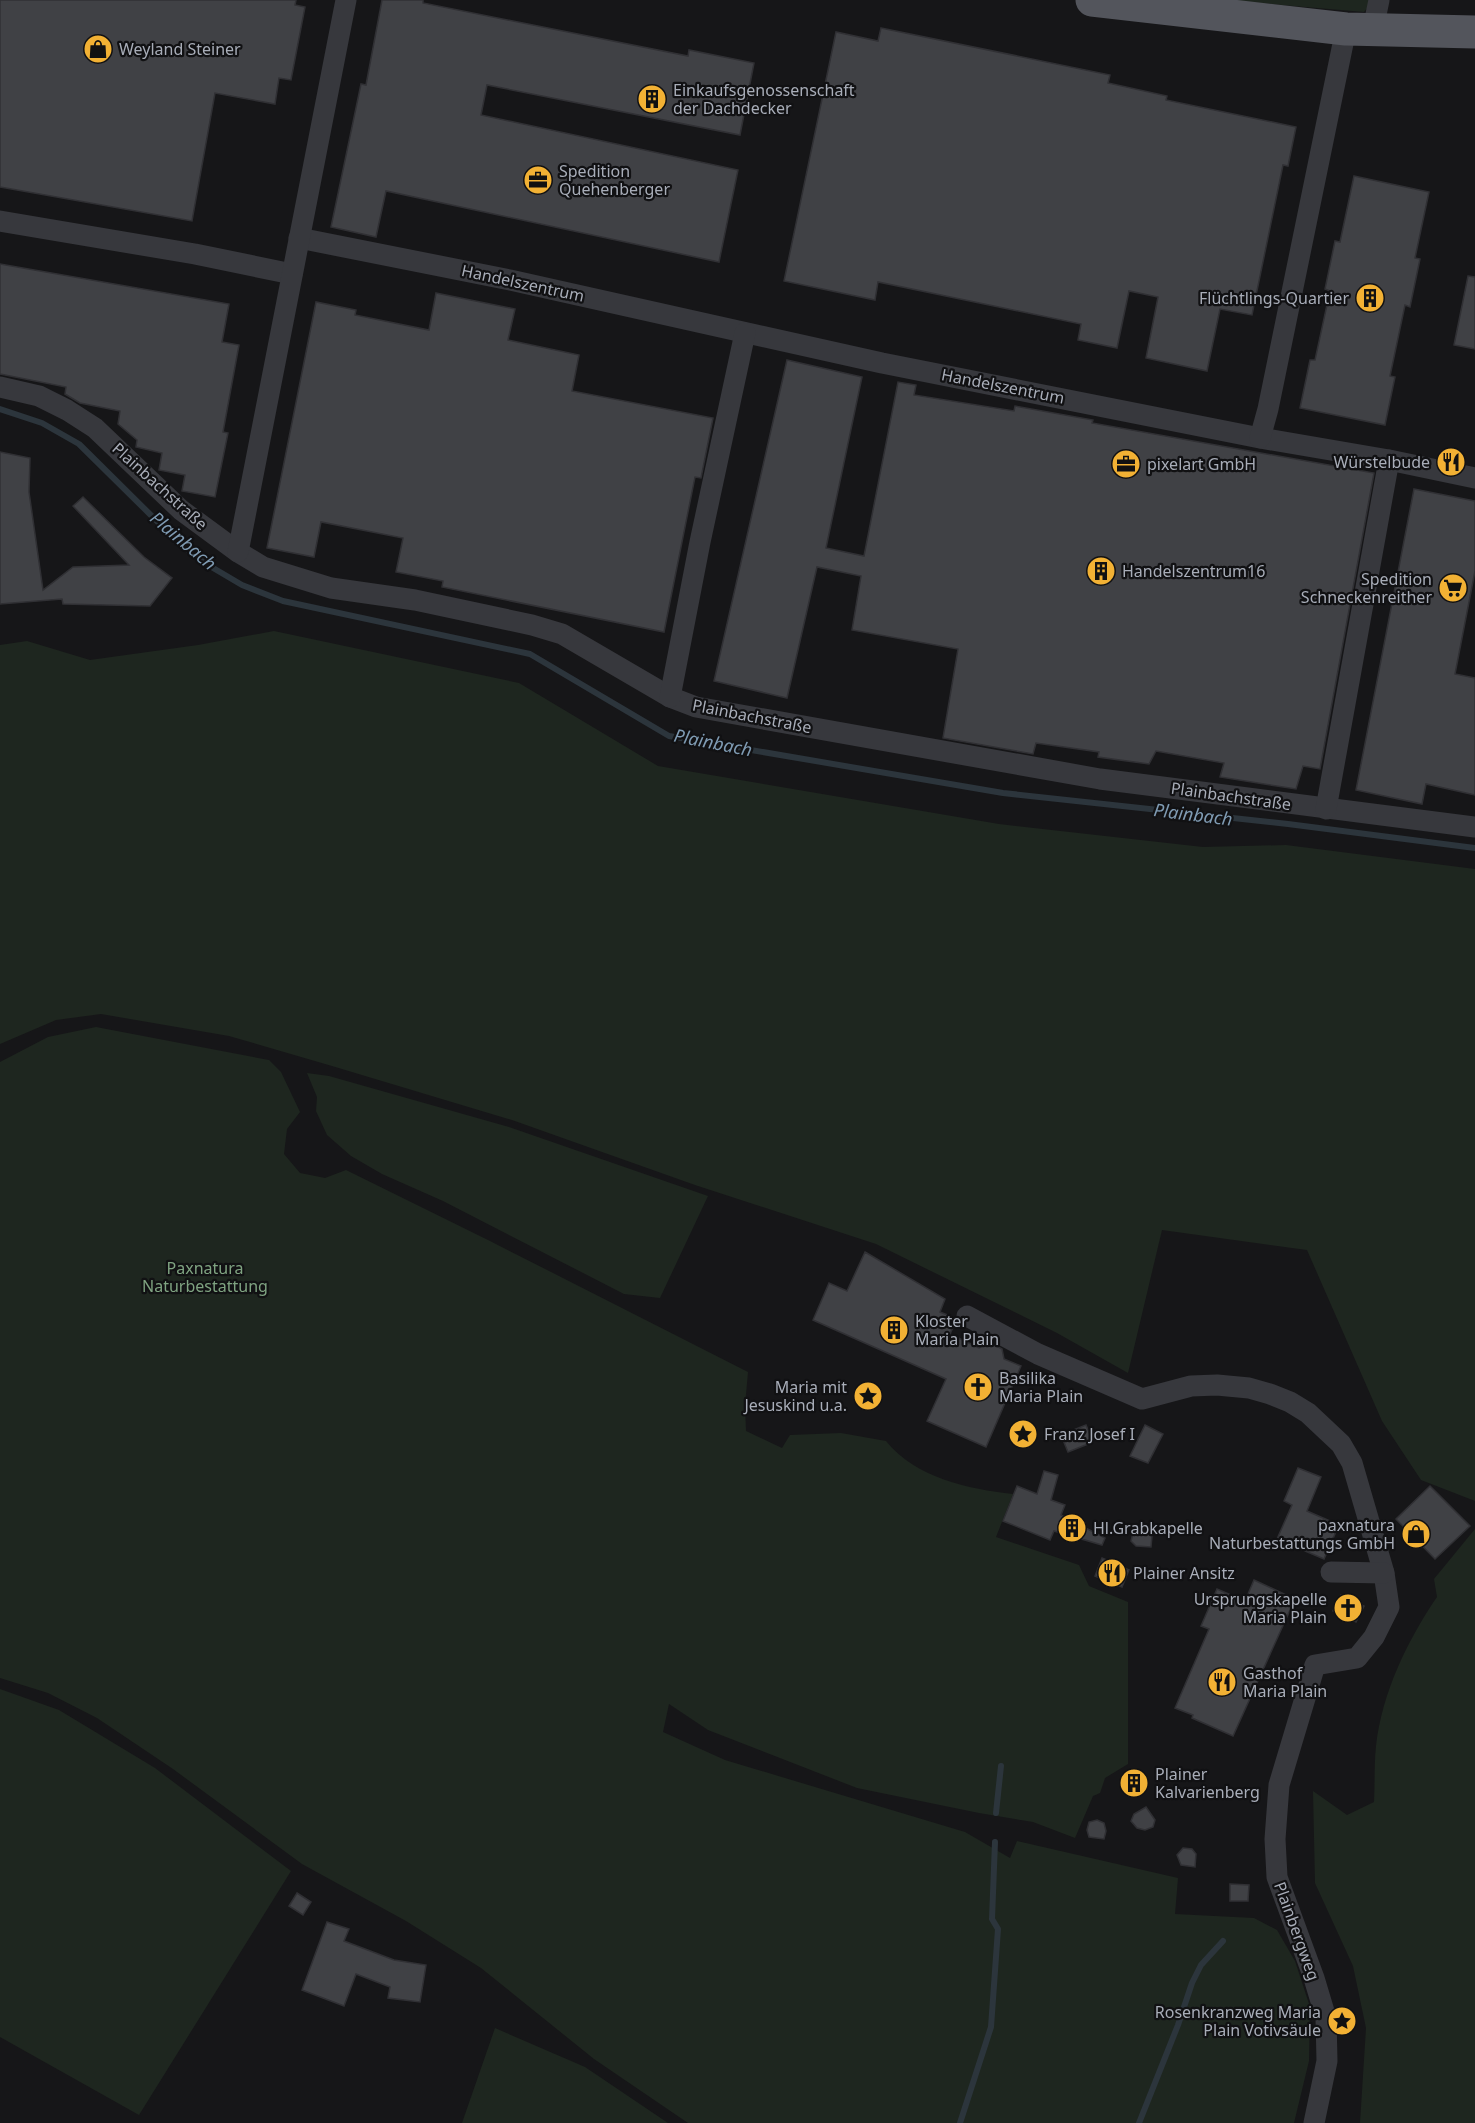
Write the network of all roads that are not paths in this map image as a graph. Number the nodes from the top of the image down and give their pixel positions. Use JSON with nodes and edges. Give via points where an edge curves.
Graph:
{"nodes":[{"id":1,"x":346,"y":0,"type":"edge"},
{"id":2,"x":1092,"y":0,"type":"edge"},
{"id":3,"x":1366,"y":19,"type":"edge"},
{"id":4,"x":1475,"y":32,"type":"edge"},
{"id":5,"x":0,"y":221,"type":"edge"},
{"id":6,"x":299,"y":238,"type":"junction"},
{"id":7,"x":292,"y":274,"type":"junction"},
{"id":8,"x":746,"y":333,"type":"junction"},
{"id":9,"x":0,"y":387,"type":"edge"},
{"id":10,"x":1260,"y":438,"type":"junction"},
{"id":11,"x":1389,"y":460,"type":"junction"},
{"id":12,"x":1475,"y":478,"type":"edge"},
{"id":13,"x":238,"y":552,"type":"junction"},
{"id":14,"x":670,"y":697,"type":"junction"},
{"id":15,"x":1326,"y":809,"type":"junction"},
{"id":16,"x":1475,"y":827,"type":"edge"},
{"id":17,"x":967,"y":1316,"type":"dead end"},
{"id":18,"x":1331,"y":1572,"type":"dead end"},
{"id":19,"x":1384,"y":1572,"type":"junction"},
{"id":20,"x":1314,"y":2123,"type":"edge"}],
"edges":[{"from":1,"to":6,"type":"street"},
{"from":2,"to":3,"type":"main road"},
{"from":3,"to":4,"type":"main road"},
{"from":3,"to":10,"type":"street"},
{"from":5,"to":7,"type":"street"},
{"from":6,"to":7,"type":"street"},
{"from":6,"to":8,"type":"street","name":"Handelszentrum","via":[[521,282]]},
{"from":7,"to":13,"type":"street"},
{"from":8,"to":10,"type":"street","name":"Handelszentrum"},
{"from":8,"to":14,"type":"street"},
{"from":9,"to":13,"type":"street","name":"Plainbachstraße","via":[[39,396],[95,428],[181,510]]},
{"from":10,"to":11,"type":"street","name":"Handelszentrum"},
{"from":11,"to":12,"type":"street","name":"Handelszentrum"},
{"from":11,"to":15,"type":"street"},
{"from":13,"to":14,"type":"street","name":"Plainbachstraße","via":[[263,567],[331,588],[416,600],[562,634]]},
{"from":14,"to":15,"type":"street","name":"Plainbachstraße","via":[[696,707],[1100,779]]},
{"from":15,"to":16,"type":"street","name":"Plainbachstraße"},
{"from":17,"to":19,"type":"street","name":"Plainbergweg","via":[[1038,1354],[1142,1399],[1191,1386],[1217,1385],[1259,1391],[1299,1407],[1330,1432],[1352,1462]]},
{"from":18,"to":19,"type":"street"},
{"from":19,"to":20,"type":"street","name":"Plainbergweg","via":[[1389,1607],[1374,1637],[1357,1658],[1315,1665],[1280,1785],[1275,1839],[1277,1877],[1326,2018],[1327,2061]]}]}
